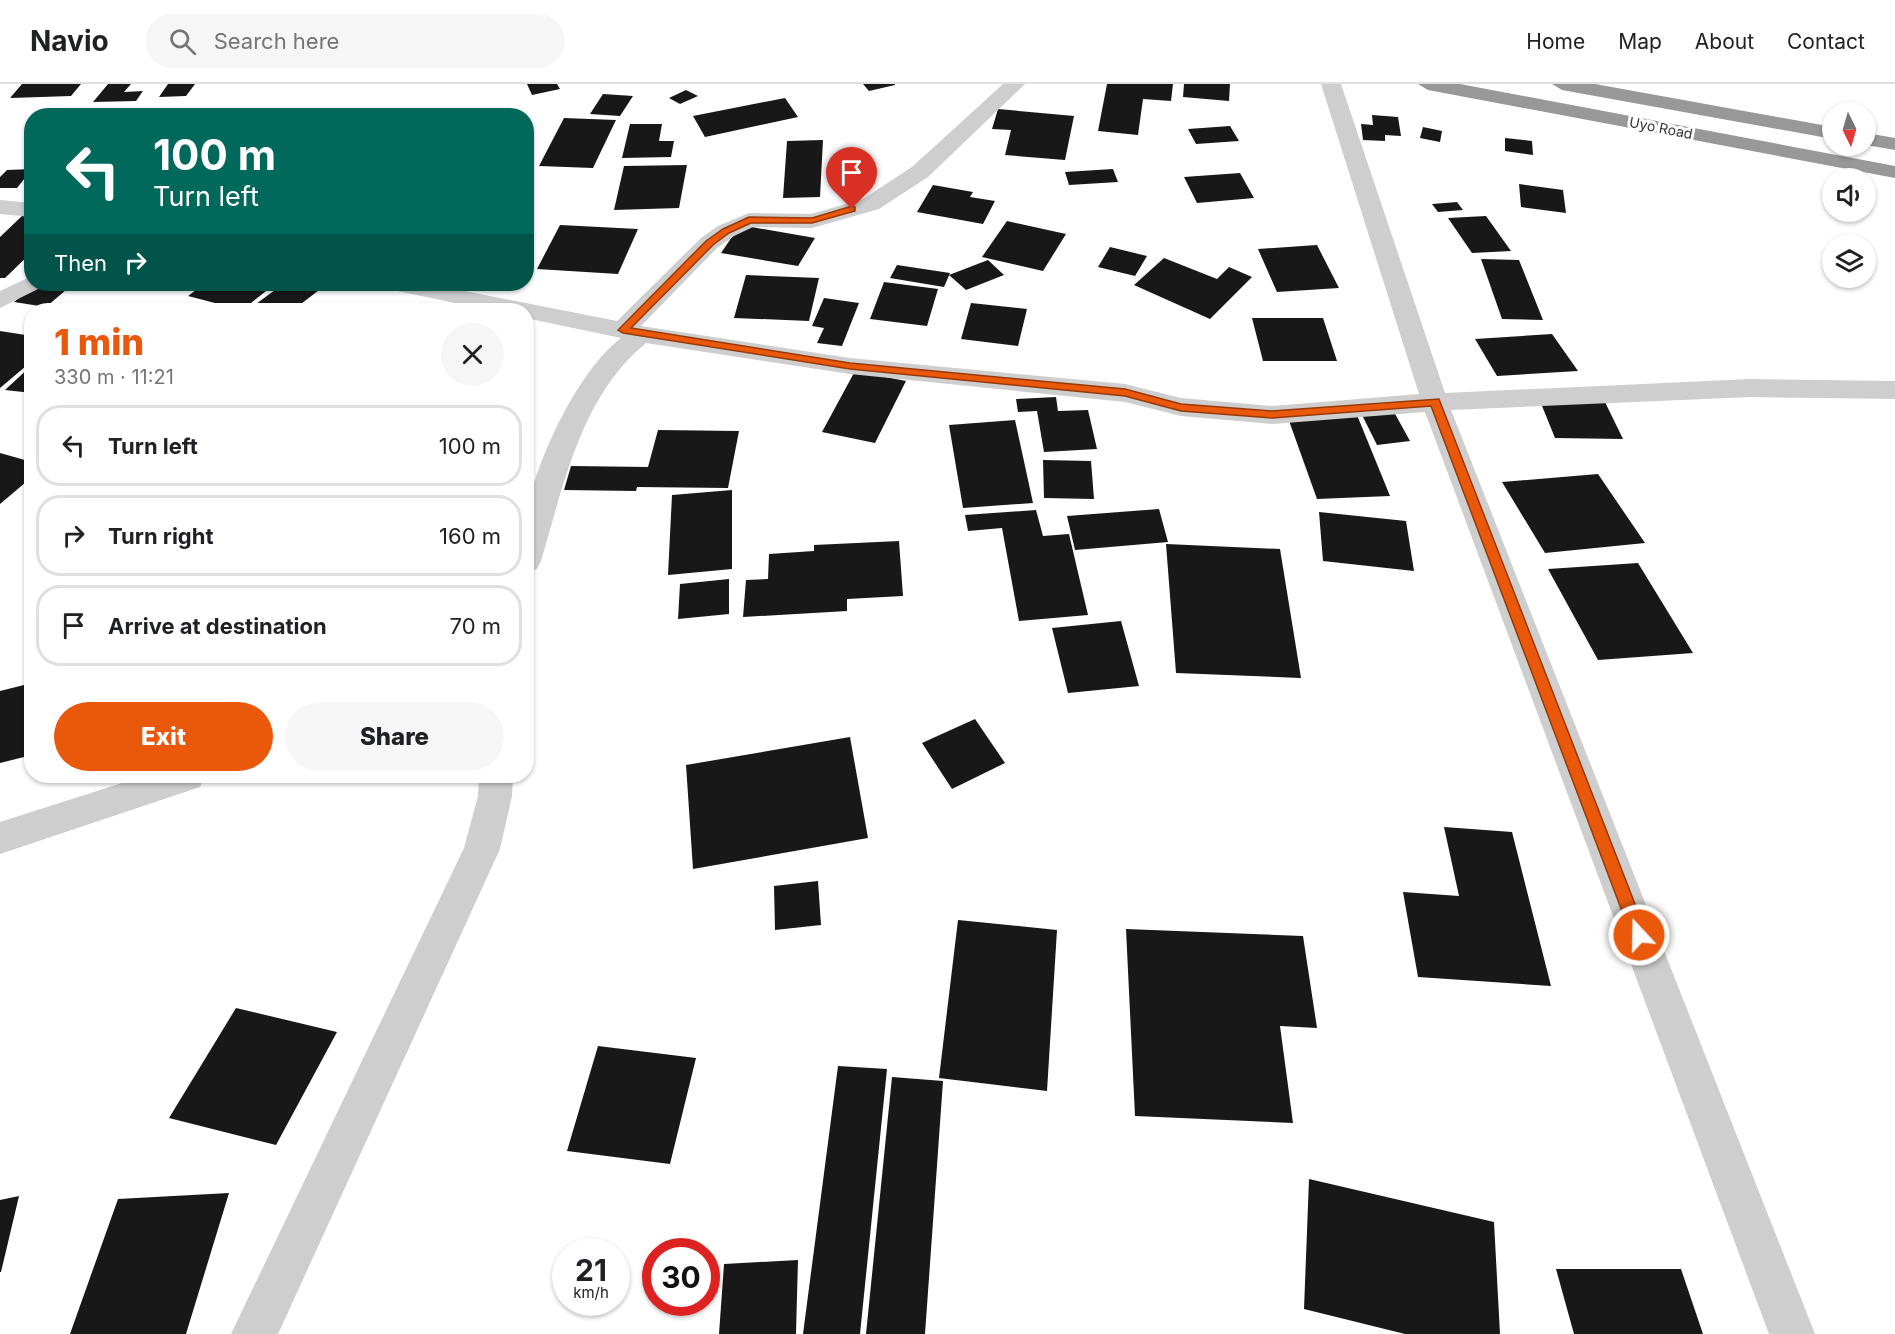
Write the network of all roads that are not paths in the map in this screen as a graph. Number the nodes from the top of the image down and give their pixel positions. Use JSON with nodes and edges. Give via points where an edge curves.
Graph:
{"nodes":[{"id":1,"x":1015,"y":84,"type":"edge"},
{"id":2,"x":1331,"y":84,"type":"edge"},
{"id":3,"x":1428,"y":84,"type":"edge"},
{"id":4,"x":1562,"y":84,"type":"edge"},
{"id":5,"x":1822,"y":131,"type":"edge"},
{"id":6,"x":1876,"y":141,"type":"edge"},
{"id":7,"x":1895,"y":144,"type":"edge"},
{"id":8,"x":1895,"y":172,"type":"edge"},
{"id":9,"x":0,"y":207,"type":"edge"},
{"id":10,"x":24,"y":209,"type":"edge"},
{"id":11,"x":24,"y":288,"type":"edge"},
{"id":12,"x":430,"y":291,"type":"edge"},
{"id":13,"x":0,"y":301,"type":"edge"},
{"id":14,"x":489,"y":303,"type":"edge"},
{"id":15,"x":534,"y":312,"type":"edge"},
{"id":16,"x":632,"y":332,"type":"junction"},
{"id":17,"x":1895,"y":390,"type":"edge"},
{"id":18,"x":1435,"y":402,"type":"junction"},
{"id":19,"x":534,"y":537,"type":"edge"},
{"id":20,"x":167,"y":783,"type":"edge"},
{"id":21,"x":496,"y":783,"type":"edge"},
{"id":22,"x":0,"y":838,"type":"edge"},
{"id":23,"x":254,"y":1334,"type":"edge"},
{"id":24,"x":1792,"y":1334,"type":"edge"}],
"edges":[{"from":1,"to":16,"type":"street","via":[[920,172],[871,204],[812,221],[749,220],[726,231],[709,243]]},
{"from":2,"to":18,"type":"street"},
{"from":3,"to":8,"type":"highway","name":"Uyo Road"},
{"from":4,"to":5,"type":"highway","name":"Uyo Road"},
{"from":6,"to":7,"type":"highway"},
{"from":9,"to":10,"type":"street"},
{"from":11,"to":13,"type":"street"},
{"from":12,"to":14,"type":"street"},
{"from":15,"to":16,"type":"street"},
{"from":16,"to":18,"type":"street","via":[[850,366],[1125,393],[1181,407],[1272,415]]},
{"from":16,"to":19,"type":"street","via":[[595,384],[566,441]]},
{"from":17,"to":18,"type":"street","via":[[1751,388]]},
{"from":18,"to":24,"type":"street"},
{"from":20,"to":22,"type":"street"},
{"from":21,"to":23,"type":"street","via":[[482,849]]}]}
